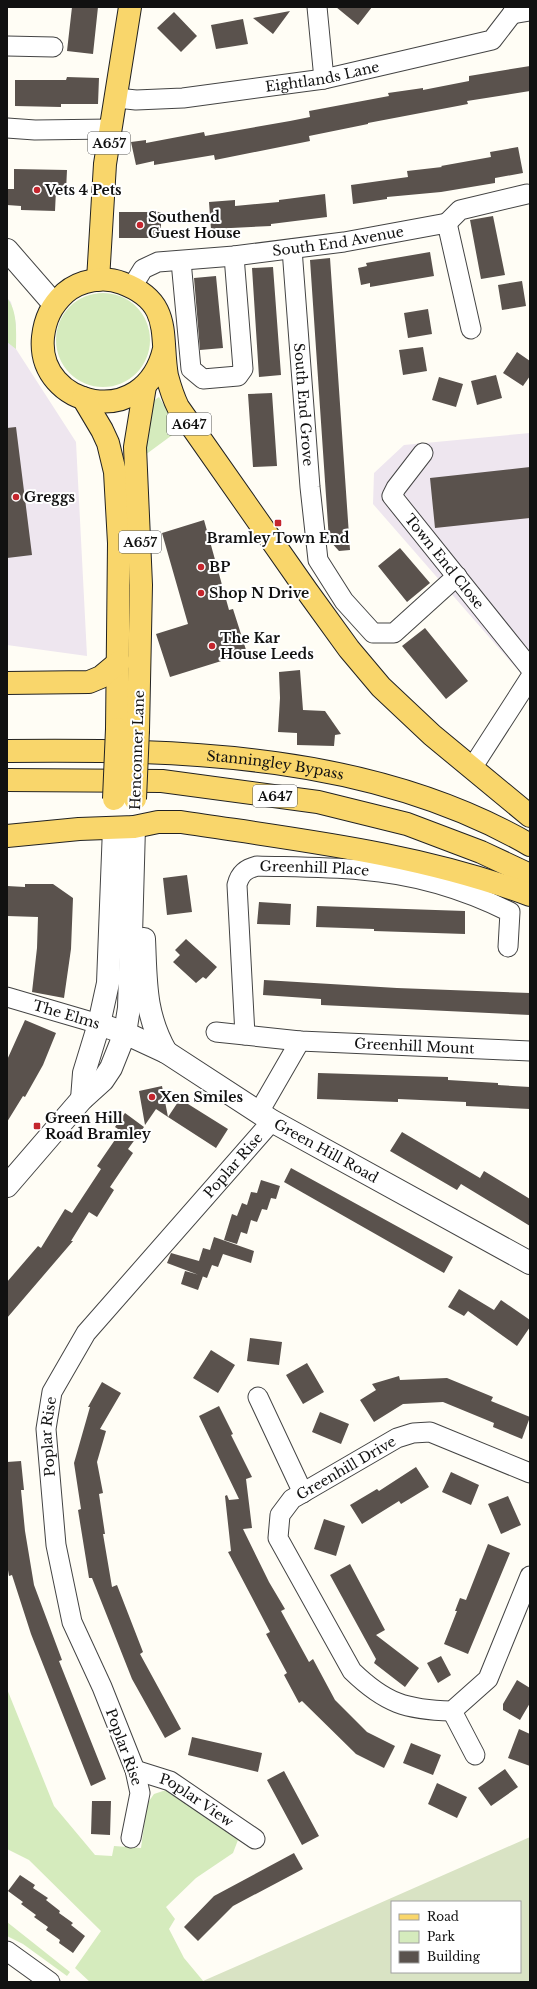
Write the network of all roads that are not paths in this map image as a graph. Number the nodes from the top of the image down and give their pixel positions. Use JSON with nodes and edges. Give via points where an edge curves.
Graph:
{"nodes":[{"id":1,"x":130,"y":7,"type":"edge"},
{"id":2,"x":317,"y":7,"type":"edge"},
{"id":3,"x":517,"y":11,"type":"edge"},
{"id":4,"x":7,"y":46,"type":"edge"},
{"id":5,"x":53,"y":47,"type":"dead end"},
{"id":6,"x":324,"y":79,"type":"junction"},
{"id":7,"x":117,"y":98,"type":"junction"},
{"id":8,"x":7,"y":128,"type":"edge"},
{"id":9,"x":111,"y":129,"type":"junction"},
{"id":10,"x":528,"y":194,"type":"dead end"},
{"id":11,"x":447,"y":223,"type":"junction"},
{"id":12,"x":292,"y":249,"type":"junction"},
{"id":13,"x":7,"y":250,"type":"edge"},
{"id":14,"x":234,"y":256,"type":"junction"},
{"id":15,"x":181,"y":261,"type":"junction"},
{"id":16,"x":98,"y":280,"type":"junction"},
{"id":17,"x":132,"y":287,"type":"junction"},
{"id":18,"x":54,"y":304,"type":"junction"},
{"id":19,"x":471,"y":329,"type":"dead end"},
{"id":20,"x":164,"y":349,"type":"junction"},
{"id":21,"x":145,"y":386,"type":"junction"},
{"id":22,"x":82,"y":398,"type":"junction"},
{"id":23,"x":424,"y":453,"type":"dead end"},
{"id":24,"x":457,"y":576,"type":"junction"},
{"id":25,"x":119,"y":662,"type":"junction"},
{"id":26,"x":530,"y":668,"type":"edge"},
{"id":27,"x":530,"y":678,"type":"edge"},
{"id":28,"x":7,"y":683,"type":"edge"},
{"id":29,"x":128,"y":730,"type":"junction"},
{"id":30,"x":7,"y":751,"type":"edge"},
{"id":31,"x":472,"y":768,"type":"junction"},
{"id":32,"x":7,"y":780,"type":"edge"},
{"id":33,"x":530,"y":816,"type":"edge"},
{"id":34,"x":124,"y":828,"type":"junction"},
{"id":35,"x":7,"y":836,"type":"edge"},
{"id":36,"x":530,"y":845,"type":"edge"},
{"id":37,"x":530,"y":875,"type":"edge"},
{"id":38,"x":134,"y":888,"type":"junction"},
{"id":39,"x":530,"y":895,"type":"edge"},
{"id":40,"x":508,"y":947,"type":"dead end"},
{"id":41,"x":7,"y":997,"type":"edge"},
{"id":42,"x":99,"y":1024,"type":"junction"},
{"id":43,"x":216,"y":1032,"type":"dead end"},
{"id":44,"x":125,"y":1033,"type":"junction"},
{"id":45,"x":245,"y":1035,"type":"junction"},
{"id":46,"x":300,"y":1040,"type":"junction"},
{"id":47,"x":530,"y":1051,"type":"edge"},
{"id":48,"x":166,"y":1052,"type":"junction"},
{"id":49,"x":82,"y":1099,"type":"junction"},
{"id":50,"x":266,"y":1117,"type":"junction"},
{"id":51,"x":7,"y":1186,"type":"edge"},
{"id":52,"x":530,"y":1263,"type":"edge"},
{"id":53,"x":258,"y":1397,"type":"dead end"},
{"id":54,"x":530,"y":1473,"type":"edge"},
{"id":55,"x":302,"y":1493,"type":"junction"},
{"id":56,"x":530,"y":1576,"type":"edge"},
{"id":57,"x":452,"y":1711,"type":"junction"},
{"id":58,"x":475,"y":1755,"type":"dead end"},
{"id":59,"x":135,"y":1770,"type":"junction"},
{"id":60,"x":131,"y":1838,"type":"dead end"},
{"id":61,"x":255,"y":1839,"type":"dead end"},
{"id":62,"x":7,"y":1951,"type":"edge"},
{"id":63,"x":50,"y":1982,"type":"edge"}],
"edges":[{"from":1,"to":7,"type":"main road","number":"A657"},
{"from":2,"to":6,"type":"street"},
{"from":3,"to":6,"type":"street","name":"Eightlands Lane","via":[[492,40]]},
{"from":4,"to":5,"type":"street"},
{"from":6,"to":7,"type":"street","name":"Eightlands Lane","via":[[183,98]]},
{"from":7,"to":9,"type":"main road","number":"A657"},
{"from":8,"to":9,"type":"street"},
{"from":9,"to":16,"type":"main road","number":"A657","via":[[104,174]]},
{"from":10,"to":11,"type":"street","via":[[460,210]]},
{"from":11,"to":12,"type":"street","name":"South End Avenue"},
{"from":11,"to":19,"type":"street"},
{"from":12,"to":14,"type":"street","name":"South End Avenue"},
{"from":12,"to":24,"type":"street","name":"South End Grove","via":[[318,560],[344,602],[373,633],[394,634]]},
{"from":13,"to":18,"type":"street"},
{"from":14,"to":15,"type":"street","name":"South End Avenue"},
{"from":14,"to":15,"type":"street","via":[[243,369],[238,376],[203,379],[191,369]]},
{"from":15,"to":17,"type":"street","name":"South End Avenue","via":[[149,265],[140,273]]},
{"from":16,"to":17,"type":"main road","number":"A657","via":[[117,281]]},
{"from":16,"to":18,"type":"main road","number":"A657","via":[[81,284]]},
{"from":17,"to":20,"type":"main road","number":"A657","via":[[143,294],[158,313],[163,325]]},
{"from":18,"to":22,"type":"main road","number":"A657","via":[[44,325],[42,345],[46,361],[54,377]]},
{"from":20,"to":21,"type":"main road","number":"A657","via":[[157,371]]},
{"from":20,"to":31,"type":"main road","number":"A647","via":[[168,381],[178,407],[349,649],[381,687]]},
{"from":21,"to":22,"type":"main road","number":"A657","via":[[128,397],[115,401],[100,402]]},
{"from":21,"to":29,"type":"main road","name":"Henconner Lane","number":"A657","via":[[135,447],[141,585]]},
{"from":22,"to":25,"type":"main road","name":"Henconner Lane","via":[[105,436],[115,472],[119,543]]},
{"from":23,"to":24,"type":"street","name":"Town End Close","via":[[392,496]]},
{"from":24,"to":26,"type":"street","name":"Town End Close"},
{"from":25,"to":28,"type":"main road","via":[[101,677],[89,682]]},
{"from":25,"to":29,"type":"main road","name":"Henconner Lane"},
{"from":27,"to":31,"type":"street"},
{"from":29,"to":34,"type":"main road","name":"Henconner Lane","number":"A657","bridge":true},
{"from":30,"to":36,"type":"main road","name":"Stanningley Bypass","number":"A647","via":[[170,753],[296,766],[378,784],[429,800],[499,827]]},
{"from":31,"to":33,"type":"main road","number":"A647"},
{"from":32,"to":37,"type":"main road","name":"Stanningley Bypass","number":"A647","via":[[162,781],[318,802],[407,824],[481,852]]},
{"from":34,"to":35,"type":"main road","via":[[79,829]]},
{"from":34,"to":38,"type":"street","name":"Henconner Lane"},
{"from":34,"to":39,"type":"main road","via":[[158,822],[181,822],[332,844],[435,864],[487,878]]},
{"from":34,"to":42,"type":"street","name":"Henconner Lane","via":[[108,982]]},
{"from":38,"to":44,"type":"street","name":"Henconner Lane","via":[[129,1008]]},
{"from":38,"to":48,"type":"street","via":[[143,922],[151,1019]]},
{"from":40,"to":45,"type":"street","name":"Greenhill Place","via":[[510,912],[464,892],[415,878],[362,870],[258,866],[250,868],[239,877],[237,885]]},
{"from":41,"to":42,"type":"street","name":"The Elms"},
{"from":42,"to":44,"type":"street","name":"The Elms"},
{"from":42,"to":49,"type":"street","name":"Henconner Lane","via":[[84,1073]]},
{"from":43,"to":45,"type":"street","name":"Greenhill Mount"},
{"from":44,"to":48,"type":"street","name":"Green Hill Road"},
{"from":44,"to":49,"type":"street","name":"Henconner Lane","via":[[111,1068],[103,1080]]},
{"from":45,"to":46,"type":"street","name":"Greenhill Mount"},
{"from":46,"to":47,"type":"street","name":"Greenhill Mount"},
{"from":46,"to":50,"type":"street"},
{"from":48,"to":50,"type":"street","name":"Green Hill Road"},
{"from":49,"to":51,"type":"street","name":"Henconner Lane"},
{"from":50,"to":52,"type":"street","name":"Green Hill Road"},
{"from":50,"to":59,"type":"street","name":"Poplar Rise","via":[[86,1333],[52,1392],[46,1428],[49,1476],[56,1545],[72,1622],[102,1687]]},
{"from":53,"to":55,"type":"street"},
{"from":54,"to":55,"type":"street","name":"Greenhill Drive","via":[[430,1432],[413,1433],[397,1438]]},
{"from":55,"to":57,"type":"street","name":"Greenhill Drive","via":[[292,1499],[280,1516],[278,1538],[352,1671],[370,1688],[399,1704],[424,1710]]},
{"from":56,"to":57,"type":"street","via":[[488,1679]]},
{"from":57,"to":58,"type":"street"},
{"from":59,"to":60,"type":"street","name":"Poplar Rise","via":[[140,1793]]},
{"from":59,"to":61,"type":"street","name":"Poplar View","via":[[170,1780]]},
{"from":62,"to":63,"type":"street"}]}
